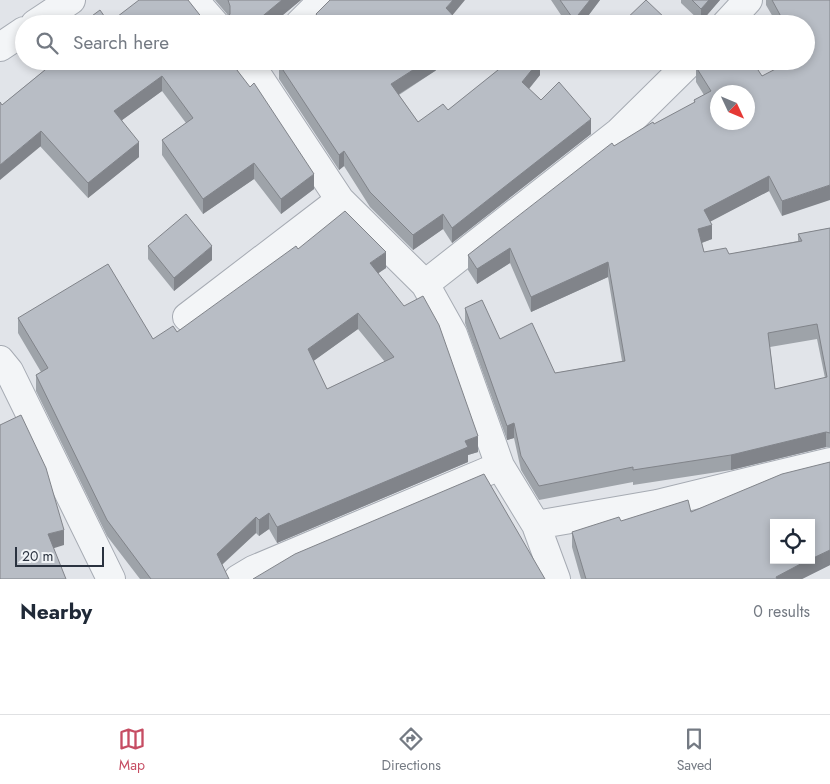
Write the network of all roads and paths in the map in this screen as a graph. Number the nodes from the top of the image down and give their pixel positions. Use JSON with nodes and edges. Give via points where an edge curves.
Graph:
{"nodes":[{"id":1,"x":71,"y":0,"type":"edge"},
{"id":2,"x":194,"y":0,"type":"edge"},
{"id":3,"x":323,"y":0,"type":"edge"},
{"id":4,"x":748,"y":0,"type":"edge"},
{"id":5,"x":48,"y":15,"type":"edge"},
{"id":6,"x":207,"y":15,"type":"edge"},
{"id":7,"x":309,"y":15,"type":"edge"},
{"id":8,"x":734,"y":15,"type":"edge"},
{"id":9,"x":15,"y":37,"type":"edge"},
{"id":10,"x":0,"y":47,"type":"edge"},
{"id":11,"x":259,"y":70,"type":"edge"},
{"id":12,"x":682,"y":70,"type":"edge"},
{"id":13,"x":340,"y":200,"type":"junction"},
{"id":14,"x":425,"y":284,"type":"junction"},
{"id":15,"x":187,"y":317,"type":"dead end"},
{"id":16,"x":0,"y":360,"type":"edge"},
{"id":17,"x":830,"y":462,"type":"edge"},
{"id":18,"x":500,"y":466,"type":"junction"},
{"id":19,"x":536,"y":525,"type":"junction"},
{"id":20,"x":111,"y":579,"type":"edge"},
{"id":21,"x":238,"y":579,"type":"edge"},
{"id":22,"x":556,"y":579,"type":"edge"}],
"edges":[{"from":1,"to":5,"type":"street"},
{"from":2,"to":6,"type":"street"},
{"from":3,"to":7,"type":"street"},
{"from":4,"to":8,"type":"street"},
{"from":9,"to":10,"type":"street"},
{"from":11,"to":13,"type":"street"},
{"from":12,"to":14,"type":"street","via":[[619,132]]},
{"from":13,"to":14,"type":"street"},
{"from":13,"to":15,"type":"street"},
{"from":14,"to":18,"type":"street","via":[[453,334]]},
{"from":16,"to":20,"type":"street","via":[[9,371]]},
{"from":17,"to":19,"type":"street","via":[[656,504]]},
{"from":18,"to":19,"type":"street"},
{"from":18,"to":21,"type":"street"},
{"from":19,"to":22,"type":"street"}]}
